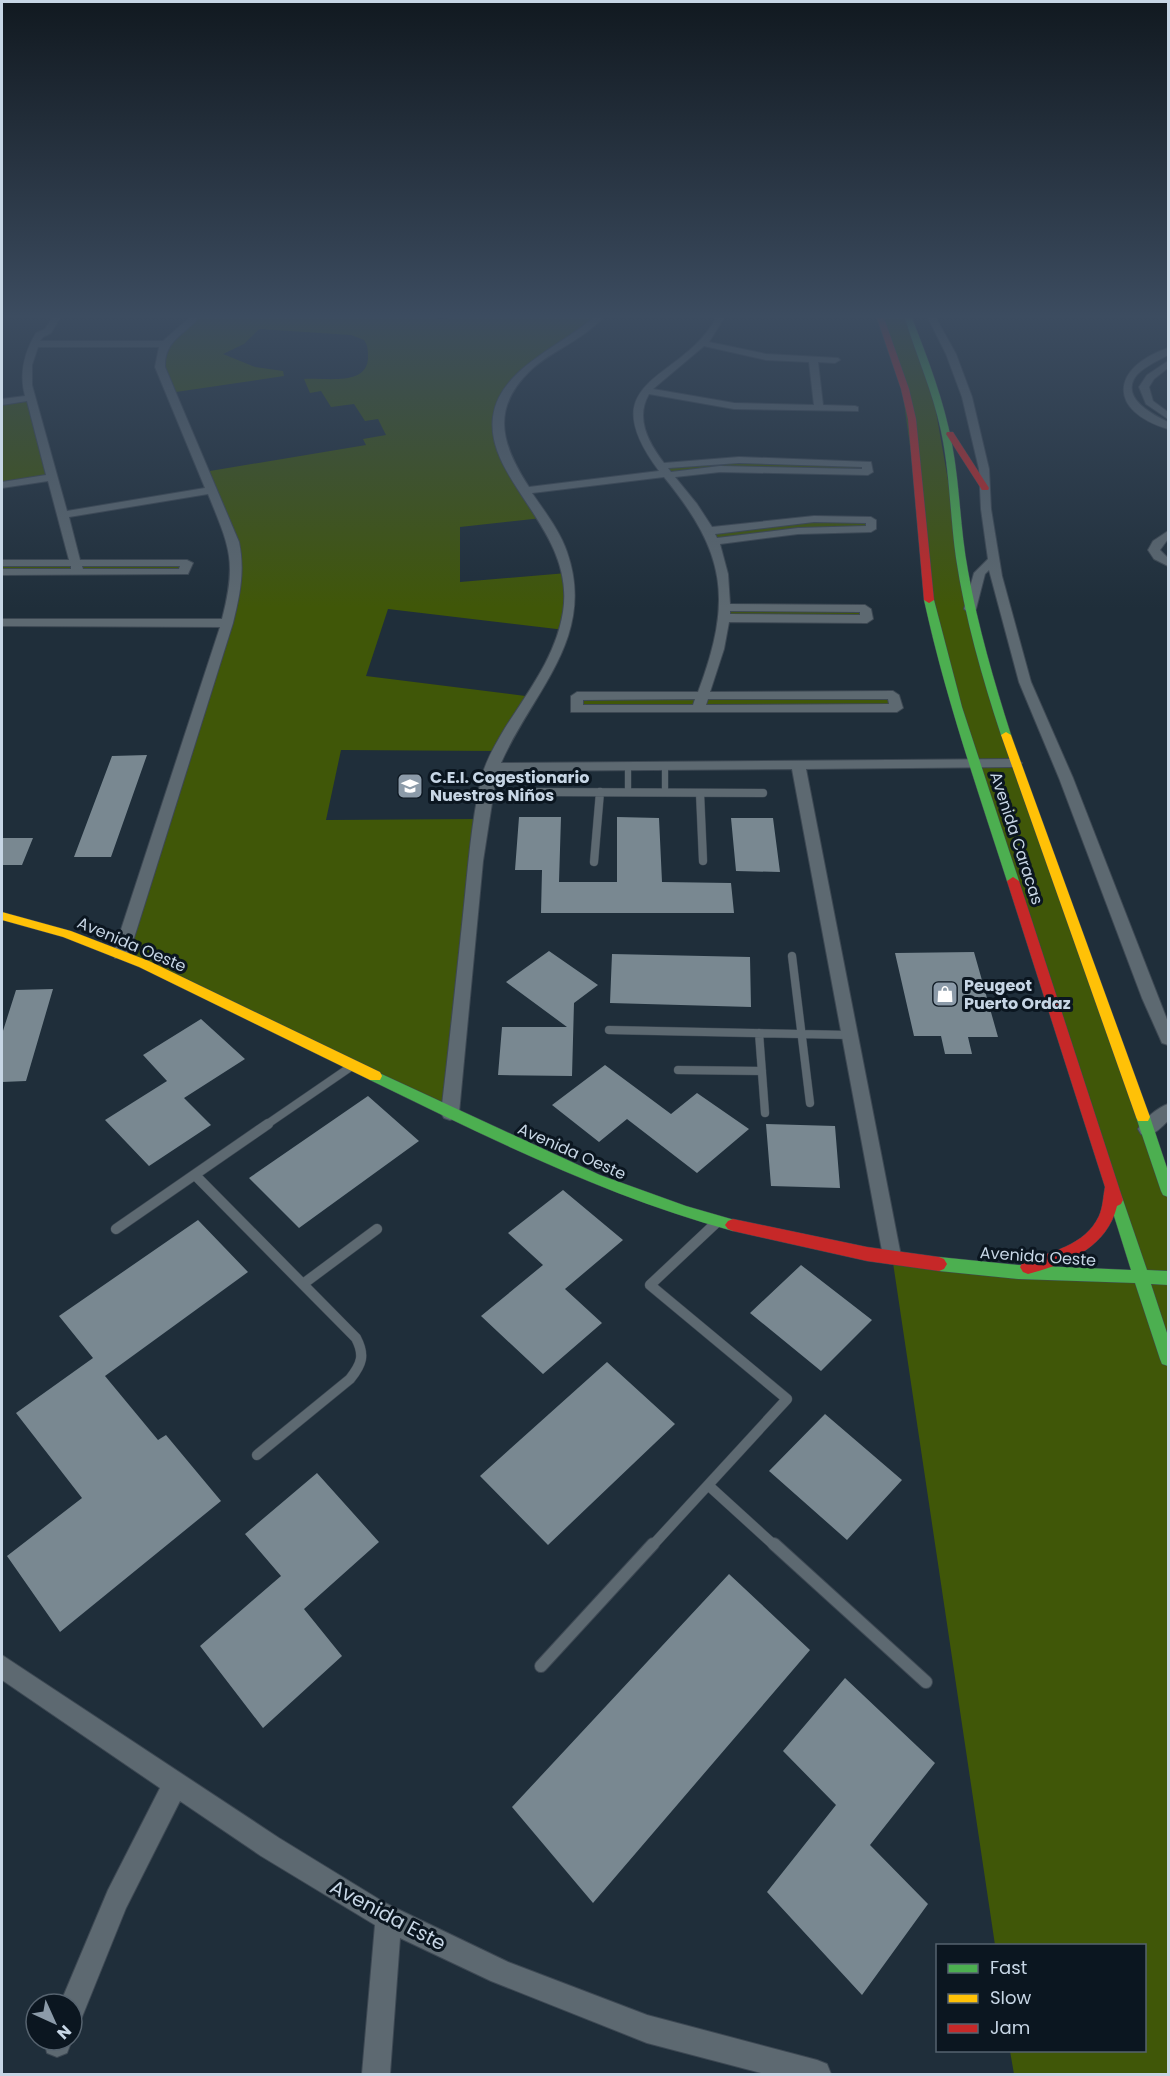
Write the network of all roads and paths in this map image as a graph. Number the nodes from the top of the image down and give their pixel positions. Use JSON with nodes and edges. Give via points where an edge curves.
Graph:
{"nodes":[{"id":1,"x":35,"y":415,"type":"edge"},
{"id":2,"x":179,"y":415,"type":"edge"},
{"id":3,"x":498,"y":415,"type":"edge"},
{"id":4,"x":637,"y":415,"type":"edge"},
{"id":5,"x":911,"y":415,"type":"edge"},
{"id":6,"x":941,"y":415,"type":"edge"},
{"id":7,"x":971,"y":415,"type":"edge"},
{"id":8,"x":1150,"y":415,"type":"edge"},
{"id":9,"x":942,"y":419,"type":"junction"},
{"id":10,"x":1168,"y":426,"type":"edge"},
{"id":11,"x":666,"y":471,"type":"junction"},
{"id":12,"x":53,"y":477,"type":"junction"},
{"id":13,"x":2,"y":485,"type":"edge"},
{"id":14,"x":985,"y":488,"type":"junction"},
{"id":15,"x":212,"y":490,"type":"junction"},
{"id":16,"x":525,"y":491,"type":"junction"},
{"id":17,"x":63,"y":515,"type":"junction"},
{"id":18,"x":1168,"y":534,"type":"edge"},
{"id":19,"x":711,"y":536,"type":"junction"},
{"id":20,"x":993,"y":560,"type":"junction"},
{"id":21,"x":1168,"y":562,"type":"edge"},
{"id":22,"x":2,"y":563,"type":"edge"},
{"id":23,"x":77,"y":567,"type":"junction"},
{"id":24,"x":2,"y":572,"type":"edge"},
{"id":25,"x":970,"y":609,"type":"junction"},
{"id":26,"x":724,"y":613,"type":"junction"},
{"id":27,"x":2,"y":622,"type":"edge"},
{"id":28,"x":227,"y":623,"type":"junction"},
{"id":29,"x":700,"y":702,"type":"junction"},
{"id":30,"x":975,"y":763,"type":"junction"},
{"id":31,"x":1015,"y":763,"type":"junction"},
{"id":32,"x":798,"y":764,"type":"junction"},
{"id":33,"x":628,"y":765,"type":"junction"},
{"id":34,"x":665,"y":765,"type":"junction"},
{"id":35,"x":491,"y":766,"type":"junction"},
{"id":36,"x":535,"y":792,"type":"dead end"},
{"id":37,"x":600,"y":792,"type":"junction"},
{"id":38,"x":628,"y":792,"type":"junction"},
{"id":39,"x":665,"y":792,"type":"junction"},
{"id":40,"x":700,"y":792,"type":"junction"},
{"id":41,"x":763,"y":793,"type":"dead end"},
{"id":42,"x":703,"y":861,"type":"dead end"},
{"id":43,"x":594,"y":862,"type":"dead end"},
{"id":44,"x":2,"y":916,"type":"edge"},
{"id":45,"x":121,"y":954,"type":"junction"},
{"id":46,"x":792,"y":956,"type":"dead end"},
{"id":47,"x":609,"y":1029,"type":"dead end"},
{"id":48,"x":759,"y":1033,"type":"junction"},
{"id":49,"x":801,"y":1033,"type":"junction"},
{"id":50,"x":850,"y":1035,"type":"junction"},
{"id":51,"x":1168,"y":1039,"type":"edge"},
{"id":52,"x":352,"y":1065,"type":"junction"},
{"id":53,"x":678,"y":1070,"type":"dead end"},
{"id":54,"x":762,"y":1071,"type":"junction"},
{"id":55,"x":810,"y":1103,"type":"dead end"},
{"id":56,"x":1168,"y":1111,"type":"edge"},
{"id":57,"x":450,"y":1113,"type":"junction"},
{"id":58,"x":765,"y":1113,"type":"dead end"},
{"id":59,"x":1147,"y":1129,"type":"junction"},
{"id":60,"x":1157,"y":1160,"type":"junction"},
{"id":61,"x":1168,"y":1173,"type":"edge"},
{"id":62,"x":195,"y":1175,"type":"junction"},
{"id":63,"x":1113,"y":1187,"type":"junction"},
{"id":64,"x":1168,"y":1191,"type":"edge"},
{"id":65,"x":717,"y":1222,"type":"junction"},
{"id":66,"x":116,"y":1229,"type":"dead end"},
{"id":67,"x":377,"y":1229,"type":"dead end"},
{"id":68,"x":892,"y":1256,"type":"junction"},
{"id":69,"x":1010,"y":1271,"type":"junction"},
{"id":70,"x":1142,"y":1278,"type":"junction"},
{"id":71,"x":1168,"y":1278,"type":"edge"},
{"id":72,"x":303,"y":1284,"type":"junction"},
{"id":73,"x":1168,"y":1359,"type":"edge"},
{"id":74,"x":257,"y":1455,"type":"dead end"},
{"id":75,"x":708,"y":1485,"type":"junction"},
{"id":76,"x":541,"y":1666,"type":"dead end"},
{"id":77,"x":2,"y":1669,"type":"edge"},
{"id":78,"x":926,"y":1682,"type":"dead end"},
{"id":79,"x":175,"y":1784,"type":"junction"},
{"id":80,"x":389,"y":1917,"type":"junction"},
{"id":81,"x":78,"y":1992,"type":"edge"},
{"id":82,"x":376,"y":2074,"type":"edge"},
{"id":83,"x":817,"y":2074,"type":"edge"}],
"edges":[{"from":1,"to":12,"type":"street"},
{"from":2,"to":15,"type":"street"},
{"from":3,"to":16,"type":"street","via":[[498,438]]},
{"from":4,"to":11,"type":"street","via":[[639,430]]},
{"from":5,"to":30,"type":"street","name":"Avenida Caracas","via":[[926,584]]},
{"from":6,"to":9,"type":"street","name":"Avenida Caracas"},
{"from":7,"to":14,"type":"street"},
{"from":8,"to":10,"type":"street"},
{"from":9,"to":14,"type":"street"},
{"from":9,"to":25,"type":"street","name":"Avenida Caracas"},
{"from":11,"to":11,"type":"street","via":[[727,469],[868,472],[867,464],[721,460]]},
{"from":11,"to":16,"type":"street"},
{"from":11,"to":19,"type":"street"},
{"from":12,"to":13,"type":"street"},
{"from":12,"to":17,"type":"street"},
{"from":14,"to":20,"type":"street"},
{"from":15,"to":17,"type":"street"},
{"from":15,"to":28,"type":"street","via":[[237,555],[237,580]]},
{"from":16,"to":35,"type":"street","via":[[562,553],[569,611],[555,659]]},
{"from":17,"to":23,"type":"street"},
{"from":18,"to":21,"type":"street","via":[[1154,550]]},
{"from":19,"to":19,"type":"street","via":[[871,529],[871,520],[795,521]]},
{"from":19,"to":26,"type":"street","via":[[721,570]]},
{"from":20,"to":25,"type":"street","via":[[980,573]]},
{"from":20,"to":51,"type":"street","via":[[1025,682]]},
{"from":22,"to":23,"type":"street"},
{"from":23,"to":23,"type":"street","via":[[184,572],[187,563]]},
{"from":23,"to":24,"type":"street"},
{"from":25,"to":31,"type":"street","name":"Avenida Caracas"},
{"from":26,"to":26,"type":"street","via":[[867,619],[865,609]]},
{"from":26,"to":29,"type":"street","via":[[720,647]]},
{"from":27,"to":28,"type":"street"},
{"from":28,"to":45,"type":"street"},
{"from":29,"to":29,"type":"street","via":[[576,709],[577,696]]},
{"from":29,"to":29,"type":"street","via":[[893,695],[897,708]]},
{"from":30,"to":31,"type":"street"},
{"from":30,"to":32,"type":"street"},
{"from":30,"to":63,"type":"street","name":"Avenida Caracas"},
{"from":31,"to":59,"type":"street","name":"Avenida Caracas"},
{"from":32,"to":34,"type":"street"},
{"from":32,"to":50,"type":"street"},
{"from":33,"to":34,"type":"street"},
{"from":33,"to":35,"type":"street"},
{"from":33,"to":38,"type":"lane"},
{"from":34,"to":39,"type":"lane"},
{"from":35,"to":57,"type":"street","via":[[476,861]]},
{"from":36,"to":37,"type":"lane"},
{"from":37,"to":38,"type":"lane"},
{"from":37,"to":43,"type":"lane"},
{"from":38,"to":39,"type":"lane"},
{"from":39,"to":40,"type":"lane"},
{"from":40,"to":41,"type":"lane"},
{"from":40,"to":42,"type":"lane"},
{"from":44,"to":45,"type":"street","name":"Avenida Oeste"},
{"from":45,"to":52,"type":"street","name":"Avenida Oeste"},
{"from":46,"to":49,"type":"lane"},
{"from":47,"to":48,"type":"lane"},
{"from":48,"to":49,"type":"lane"},
{"from":48,"to":54,"type":"lane"},
{"from":49,"to":50,"type":"lane"},
{"from":49,"to":55,"type":"lane"},
{"from":50,"to":68,"type":"street"},
{"from":52,"to":57,"type":"street","name":"Avenida Oeste"},
{"from":52,"to":62,"type":"lane"},
{"from":53,"to":54,"type":"lane"},
{"from":54,"to":58,"type":"lane"},
{"from":56,"to":59,"type":"street"},
{"from":57,"to":65,"type":"street","name":"Avenida Oeste","via":[[609,1187]]},
{"from":59,"to":60,"type":"street","name":"Avenida Caracas"},
{"from":60,"to":61,"type":"street"},
{"from":60,"to":64,"type":"street","name":"Avenida Caracas"},
{"from":62,"to":66,"type":"lane"},
{"from":62,"to":72,"type":"lane"},
{"from":63,"to":69,"type":"street","via":[[1106,1217],[1095,1234],[1076,1250]]},
{"from":63,"to":70,"type":"street","name":"Avenida Caracas"},
{"from":65,"to":68,"type":"street","name":"Avenida Oeste","via":[[784,1239]]},
{"from":65,"to":75,"type":"lane","via":[[650,1285],[788,1399]]},
{"from":67,"to":72,"type":"lane"},
{"from":68,"to":69,"type":"street","name":"Avenida Oeste"},
{"from":69,"to":70,"type":"street","name":"Avenida Oeste"},
{"from":70,"to":71,"type":"street","name":"Avenida Oeste"},
{"from":70,"to":73,"type":"street","name":"Avenida Caracas"},
{"from":72,"to":74,"type":"lane","via":[[356,1338],[363,1352],[362,1366]]},
{"from":75,"to":76,"type":"lane"},
{"from":75,"to":78,"type":"lane"},
{"from":77,"to":79,"type":"street","name":"Avenida Este"},
{"from":79,"to":80,"type":"street","name":"Avenida Este","via":[[321,1880]]},
{"from":79,"to":81,"type":"street","via":[[117,1899]]},
{"from":80,"to":82,"type":"street"},
{"from":80,"to":83,"type":"street","name":"Avenida Este","via":[[500,1972],[595,2010],[703,2045]]}]}
